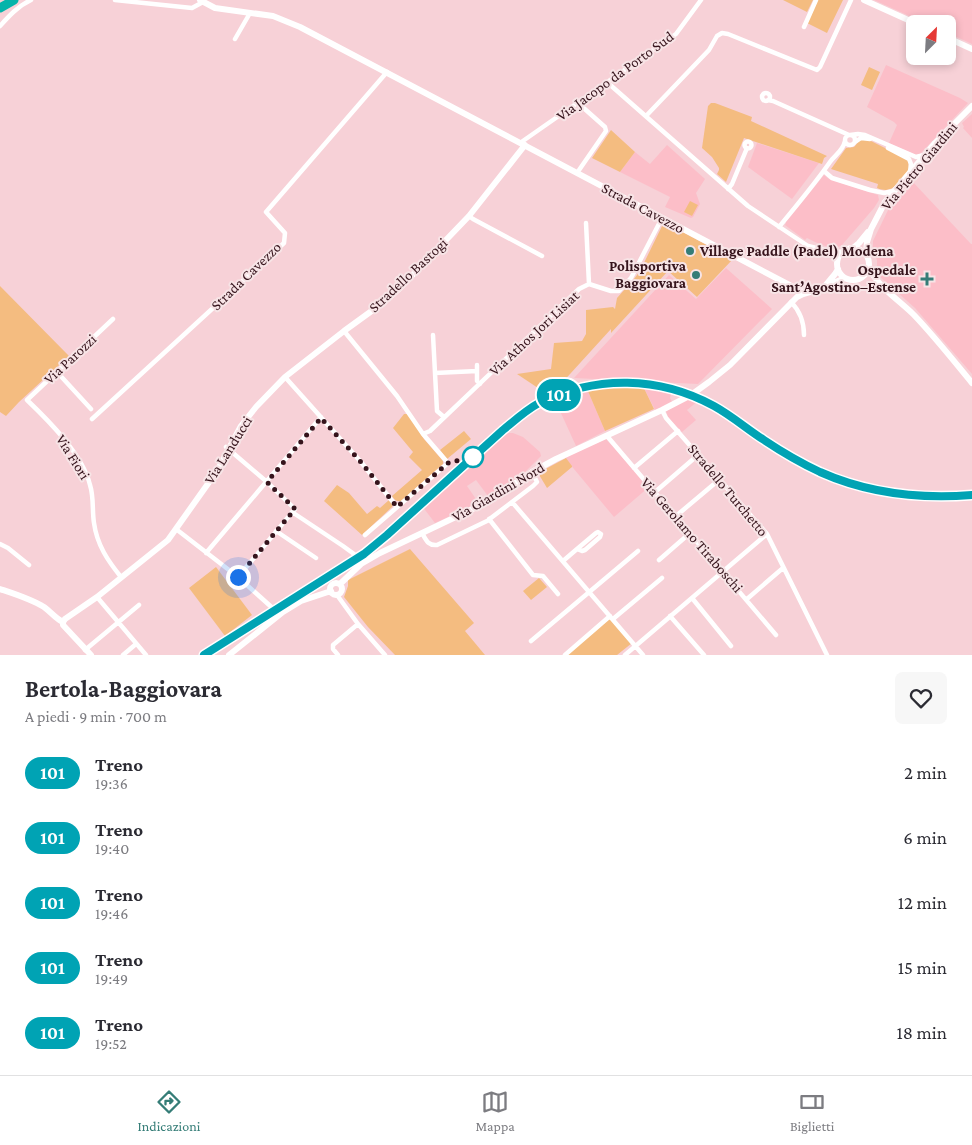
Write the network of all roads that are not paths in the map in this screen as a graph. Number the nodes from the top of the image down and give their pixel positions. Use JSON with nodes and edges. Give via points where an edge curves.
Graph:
{"nodes":[{"id":1,"x":3,"y":0,"type":"edge"},
{"id":2,"x":14,"y":0,"type":"edge"},
{"id":3,"x":30,"y":0,"type":"edge"},
{"id":4,"x":115,"y":0,"type":"edge"},
{"id":5,"x":701,"y":0,"type":"edge"},
{"id":6,"x":816,"y":0,"type":"edge"},
{"id":7,"x":851,"y":0,"type":"edge"},
{"id":8,"x":864,"y":0,"type":"edge"},
{"id":9,"x":202,"y":1,"type":"edge"},
{"id":10,"x":0,"y":2,"type":"edge"},
{"id":11,"x":0,"y":8,"type":"edge"},
{"id":12,"x":250,"y":13,"type":"junction"},
{"id":13,"x":906,"y":19,"type":"edge"},
{"id":14,"x":0,"y":26,"type":"edge"},
{"id":15,"x":804,"y":27,"type":"dead end"},
{"id":16,"x":235,"y":39,"type":"dead end"},
{"id":17,"x":956,"y":42,"type":"edge"},
{"id":18,"x":972,"y":49,"type":"edge"},
{"id":19,"x":387,"y":72,"type":"junction"},
{"id":20,"x":608,"y":82,"type":"junction"},
{"id":21,"x":771,"y":100,"type":"dead end"},
{"id":22,"x":578,"y":104,"type":"junction"},
{"id":23,"x":972,"y":106,"type":"edge"},
{"id":24,"x":646,"y":116,"type":"junction"},
{"id":25,"x":841,"y":132,"type":"junction"},
{"id":26,"x":850,"y":135,"type":"junction"},
{"id":27,"x":855,"y":142,"type":"junction"},
{"id":28,"x":846,"y":143,"type":"junction"},
{"id":29,"x":522,"y":144,"type":"junction"},
{"id":30,"x":747,"y":148,"type":"dead end"},
{"id":31,"x":925,"y":155,"type":"junction"},
{"id":32,"x":825,"y":170,"type":"junction"},
{"id":33,"x":910,"y":172,"type":"junction"},
{"id":34,"x":577,"y":173,"type":"junction"},
{"id":35,"x":728,"y":189,"type":"junction"},
{"id":36,"x":894,"y":190,"type":"junction"},
{"id":37,"x":470,"y":216,"type":"junction"},
{"id":38,"x":662,"y":218,"type":"junction"},
{"id":39,"x":586,"y":223,"type":"dead end"},
{"id":40,"x":779,"y":227,"type":"junction"},
{"id":41,"x":871,"y":229,"type":"junction"},
{"id":42,"x":852,"y":248,"type":"junction"},
{"id":43,"x":819,"y":249,"type":"junction"},
{"id":44,"x":842,"y":252,"type":"junction"},
{"id":45,"x":866,"y":253,"type":"junction"},
{"id":46,"x":542,"y":256,"type":"dead end"},
{"id":47,"x":837,"y":266,"type":"junction"},
{"id":48,"x":869,"y":268,"type":"junction"},
{"id":49,"x":845,"y":278,"type":"junction"},
{"id":50,"x":859,"y":280,"type":"junction"},
{"id":51,"x":589,"y":284,"type":"junction"},
{"id":52,"x":882,"y":286,"type":"junction"},
{"id":53,"x":793,"y":287,"type":"junction"},
{"id":54,"x":823,"y":288,"type":"junction"},
{"id":55,"x":812,"y":292,"type":"junction"},
{"id":56,"x":791,"y":302,"type":"junction"},
{"id":57,"x":113,"y":319,"type":"dead end"},
{"id":58,"x":344,"y":331,"type":"junction"},
{"id":59,"x":433,"y":335,"type":"dead end"},
{"id":60,"x":804,"y":335,"type":"dead end"},
{"id":61,"x":477,"y":365,"type":"dead end"},
{"id":62,"x":477,"y":371,"type":"junction"},
{"id":63,"x":57,"y":372,"type":"junction"},
{"id":64,"x":435,"y":373,"type":"junction"},
{"id":65,"x":285,"y":377,"type":"junction"},
{"id":66,"x":972,"y":383,"type":"edge"},
{"id":67,"x":480,"y":384,"type":"junction"},
{"id":68,"x":27,"y":400,"type":"joint"},
{"id":69,"x":91,"y":409,"type":"dead end"},
{"id":70,"x":662,"y":410,"type":"junction"},
{"id":71,"x":444,"y":417,"type":"junction"},
{"id":72,"x":321,"y":418,"type":"junction"},
{"id":73,"x":92,"y":419,"type":"dead end"},
{"id":74,"x":678,"y":431,"type":"junction"},
{"id":75,"x":424,"y":434,"type":"junction"},
{"id":76,"x":607,"y":436,"type":"junction"},
{"id":77,"x":227,"y":448,"type":"junction"},
{"id":78,"x":698,"y":455,"type":"junction"},
{"id":79,"x":634,"y":468,"type":"junction"},
{"id":80,"x":532,"y":472,"type":"junction"},
{"id":81,"x":720,"y":479,"type":"junction"},
{"id":82,"x":267,"y":482,"type":"junction"},
{"id":83,"x":655,"y":492,"type":"junction"},
{"id":84,"x":512,"y":502,"type":"junction"},
{"id":85,"x":397,"y":507,"type":"junction"},
{"id":86,"x":294,"y":511,"type":"junction"},
{"id":87,"x":676,"y":516,"type":"junction"},
{"id":88,"x":489,"y":519,"type":"junction"},
{"id":89,"x":176,"y":529,"type":"junction"},
{"id":90,"x":276,"y":531,"type":"junction"},
{"id":91,"x":422,"y":533,"type":"junction"},
{"id":92,"x":690,"y":533,"type":"junction"},
{"id":93,"x":767,"y":534,"type":"junction"},
{"id":94,"x":365,"y":535,"type":"dead end"},
{"id":95,"x":0,"y":544,"type":"edge"},
{"id":96,"x":578,"y":549,"type":"junction"},
{"id":97,"x":638,"y":551,"type":"dead end"},
{"id":98,"x":206,"y":553,"type":"junction"},
{"id":99,"x":354,"y":554,"type":"dead end"},
{"id":100,"x":316,"y":558,"type":"dead end"},
{"id":101,"x":659,"y":560,"type":"dead end"},
{"id":102,"x":563,"y":561,"type":"junction"},
{"id":103,"x":29,"y":565,"type":"dead end"},
{"id":104,"x":783,"y":568,"type":"junction"},
{"id":105,"x":722,"y":572,"type":"junction"},
{"id":106,"x":121,"y":577,"type":"junction"},
{"id":107,"x":238,"y":577,"type":"junction"},
{"id":108,"x":662,"y":578,"type":"dead end"},
{"id":109,"x":340,"y":584,"type":"junction"},
{"id":110,"x":0,"y":589,"type":"edge"},
{"id":111,"x":331,"y":591,"type":"junction"},
{"id":112,"x":589,"y":592,"type":"junction"},
{"id":113,"x":558,"y":594,"type":"dead end"},
{"id":114,"x":337,"y":595,"type":"junction"},
{"id":115,"x":97,"y":597,"type":"junction"},
{"id":116,"x":692,"y":598,"type":"junction"},
{"id":117,"x":747,"y":599,"type":"junction"},
{"id":118,"x":139,"y":605,"type":"dead end"},
{"id":119,"x":284,"y":612,"type":"junction"},
{"id":120,"x":670,"y":616,"type":"junction"},
{"id":121,"x":612,"y":618,"type":"junction"},
{"id":122,"x":63,"y":622,"type":"junction"},
{"id":123,"x":118,"y":623,"type":"junction"},
{"id":124,"x":358,"y":624,"type":"junction"},
{"id":125,"x":776,"y":635,"type":"dead end"},
{"id":126,"x":531,"y":641,"type":"dead end"},
{"id":127,"x":136,"y":644,"type":"junction"},
{"id":128,"x":635,"y":646,"type":"junction"},
{"id":129,"x":731,"y":646,"type":"dead end"},
{"id":130,"x":85,"y":649,"type":"junction"},
{"id":131,"x":91,"y":655,"type":"edge"},
{"id":132,"x":123,"y":655,"type":"edge"},
{"id":133,"x":146,"y":655,"type":"edge"},
{"id":134,"x":229,"y":655,"type":"edge"},
{"id":135,"x":338,"y":655,"type":"edge"},
{"id":136,"x":385,"y":655,"type":"edge"},
{"id":137,"x":565,"y":655,"type":"edge"},
{"id":138,"x":625,"y":655,"type":"edge"},
{"id":139,"x":643,"y":655,"type":"edge"},
{"id":140,"x":704,"y":655,"type":"edge"},
{"id":141,"x":827,"y":655,"type":"edge"}],
"edges":[{"from":1,"to":10,"type":"highway"},
{"from":2,"to":11,"type":"highway"},
{"from":3,"to":14,"type":"street"},
{"from":4,"to":9,"type":"street","name":"Strada Cavezzo","via":[[192,8]]},
{"from":5,"to":20,"type":"street","name":"Via Jacopo da Porto Sud","via":[[676,34]]},
{"from":6,"to":15,"type":"street"},
{"from":7,"to":24,"type":"street","via":[[817,70],[722,33]]},
{"from":8,"to":13,"type":"street"},
{"from":9,"to":12,"type":"street","name":"Strada Cavezzo","via":[[215,8]]},
{"from":12,"to":16,"type":"street"},
{"from":12,"to":19,"type":"street","name":"Strada Cavezzo","via":[[273,16],[291,23]]},
{"from":17,"to":18,"type":"street"},
{"from":19,"to":29,"type":"street","name":"Strada Cavezzo"},
{"from":19,"to":73,"type":"street","name":"Strada Cavezzo","via":[[266,212],[285,233],[284,243]]},
{"from":20,"to":22,"type":"street","name":"Via Jacopo da Porto Sud"},
{"from":20,"to":24,"type":"street"},
{"from":21,"to":25,"type":"street"},
{"from":22,"to":29,"type":"street","name":"Via Jacopo da Porto Sud"},
{"from":22,"to":34,"type":"street","via":[[606,131]]},
{"from":23,"to":31,"type":"street","name":"Via Pietro Giardini"},
{"from":24,"to":35,"type":"street"},
{"from":25,"to":26,"type":"street"},
{"from":25,"to":28,"type":"street"},
{"from":26,"to":27,"type":"street","via":[[855,137]]},
{"from":26,"to":28,"type":"street","via":[[846,137]]},
{"from":26,"to":31,"type":"street","via":[[864,135],[916,157]]},
{"from":27,"to":28,"type":"street","via":[[852,145]]},
{"from":27,"to":33,"type":"street","via":[[861,138],[868,139],[906,156],[911,162]]},
{"from":28,"to":32,"type":"street"},
{"from":29,"to":34,"type":"street","name":"Strada Cavezzo"},
{"from":29,"to":37,"type":"street","name":"Stradello Bastogi"},
{"from":30,"to":35,"type":"street"},
{"from":31,"to":33,"type":"street","name":"Via Pietro Giardini"},
{"from":32,"to":36,"type":"street","via":[[832,178],[880,192]]},
{"from":32,"to":40,"type":"street"},
{"from":33,"to":36,"type":"street","name":"Via Pietro Giardini"},
{"from":34,"to":38,"type":"street","name":"Strada Cavezzo"},
{"from":35,"to":40,"type":"street"},
{"from":36,"to":41,"type":"street","name":"Via Pietro Giardini"},
{"from":37,"to":46,"type":"street"},
{"from":37,"to":58,"type":"street","name":"Stradello Bastogi","via":[[400,288]]},
{"from":38,"to":51,"type":"street","name":"Via Athos Jori Lisiat","via":[[631,278],[619,290],[611,291]]},
{"from":38,"to":53,"type":"street","name":"Strada Cavezzo"},
{"from":39,"to":51,"type":"street","name":"Via Athos Jori Lisiat"},
{"from":40,"to":43,"type":"street","via":[[808,246]]},
{"from":41,"to":42,"type":"street","name":"Via Pietro Giardini"},
{"from":41,"to":45,"type":"street","name":"Via Pietro Giardini"},
{"from":42,"to":44,"type":"street","name":"Via Pietro Giardini"},
{"from":42,"to":45,"type":"street"},
{"from":43,"to":44,"type":"street"},
{"from":43,"to":47,"type":"street","via":[[835,257]]},
{"from":44,"to":47,"type":"street"},
{"from":45,"to":48,"type":"street","name":"Via Pietro Giardini"},
{"from":47,"to":49,"type":"street"},
{"from":47,"to":54,"type":"street","via":[[835,274]]},
{"from":48,"to":50,"type":"street"},
{"from":48,"to":52,"type":"street"},
{"from":49,"to":50,"type":"street"},
{"from":49,"to":54,"type":"street"},
{"from":50,"to":52,"type":"street"},
{"from":51,"to":67,"type":"street","name":"Via Athos Jori Lisiat","via":[[579,289]]},
{"from":52,"to":66,"type":"street","via":[[924,326]]},
{"from":53,"to":55,"type":"street","name":"Strada Cavezzo"},
{"from":53,"to":56,"type":"street","via":[[795,294]]},
{"from":54,"to":55,"type":"street"},
{"from":55,"to":56,"type":"street"},
{"from":56,"to":60,"type":"street","via":[[802,318]]},
{"from":56,"to":70,"type":"street","via":[[730,365],[691,395]]},
{"from":57,"to":63,"type":"street","name":"Via Parozzi"},
{"from":58,"to":65,"type":"street","name":"Via Landucci"},
{"from":58,"to":75,"type":"street"},
{"from":59,"to":64,"type":"street"},
{"from":61,"to":62,"type":"street","name":"Via Athos Jori Lisiat"},
{"from":62,"to":64,"type":"street","name":"Via Athos Jori Lisiat"},
{"from":62,"to":67,"type":"street","name":"Via Athos Jori Lisiat"},
{"from":63,"to":68,"type":"street","name":"Via Parozzi"},
{"from":63,"to":69,"type":"street"},
{"from":64,"to":71,"type":"street","via":[[437,411]]},
{"from":65,"to":72,"type":"street"},
{"from":65,"to":77,"type":"street","name":"Via Landucci","via":[[256,407]]},
{"from":67,"to":71,"type":"street","name":"Via Athos Jori Lisiat"},
{"from":68,"to":106,"type":"street","name":"Via Fiori","via":[[51,424],[84,468],[90,485],[98,543]]},
{"from":70,"to":74,"type":"street","name":"Stradello Turchetto"},
{"from":70,"to":76,"type":"street","name":"Via Giardini Nord"},
{"from":71,"to":75,"type":"street","name":"Via Athos Jori Lisiat"},
{"from":72,"to":82,"type":"street"},
{"from":72,"to":85,"type":"street"},
{"from":74,"to":78,"type":"street","name":"Stradello Turchetto"},
{"from":74,"to":79,"type":"street"},
{"from":75,"to":85,"type":"street","via":[[448,463]]},
{"from":76,"to":79,"type":"street","name":"Via Gerolamo Tiraboschi"},
{"from":76,"to":80,"type":"street","name":"Via Giardini Nord"},
{"from":77,"to":82,"type":"street"},
{"from":77,"to":89,"type":"street","name":"Via Landucci","via":[[217,471]]},
{"from":78,"to":81,"type":"street","name":"Stradello Turchetto"},
{"from":78,"to":83,"type":"street"},
{"from":79,"to":83,"type":"street","name":"Via Gerolamo Tiraboschi"},
{"from":80,"to":84,"type":"street","via":[[537,482]]},
{"from":80,"to":91,"type":"street","name":"Via Giardini Nord","via":[[481,505]]},
{"from":81,"to":87,"type":"street"},
{"from":81,"to":93,"type":"street","name":"Stradello Turchetto"},
{"from":82,"to":86,"type":"street"},
{"from":82,"to":98,"type":"street"},
{"from":83,"to":87,"type":"street","name":"Via Gerolamo Tiraboschi"},
{"from":84,"to":88,"type":"street"},
{"from":84,"to":102,"type":"street"},
{"from":85,"to":94,"type":"street"},
{"from":86,"to":90,"type":"street"},
{"from":86,"to":99,"type":"street"},
{"from":87,"to":92,"type":"street","name":"Via Gerolamo Tiraboschi"},
{"from":88,"to":91,"type":"street","via":[[437,545],[428,543]]},
{"from":88,"to":113,"type":"street","via":[[533,575],[544,576]]},
{"from":89,"to":98,"type":"street"},
{"from":89,"to":106,"type":"street","name":"Via Landucci","via":[[168,540]]},
{"from":90,"to":100,"type":"street"},
{"from":90,"to":107,"type":"street"},
{"from":91,"to":109,"type":"street","name":"Via Giardini Nord","via":[[361,564]]},
{"from":92,"to":101,"type":"street"},
{"from":92,"to":105,"type":"street","name":"Via Gerolamo Tiraboschi"},
{"from":93,"to":104,"type":"street","name":"Stradello Turchetto"},
{"from":93,"to":105,"type":"street"},
{"from":95,"to":103,"type":"street"},
{"from":96,"to":96,"type":"street","via":[[585,550],[601,534],[596,533]]},
{"from":96,"to":102,"type":"street"},
{"from":97,"to":112,"type":"street"},
{"from":98,"to":107,"type":"street"},
{"from":102,"to":112,"type":"street"},
{"from":104,"to":117,"type":"street"},
{"from":104,"to":141,"type":"street","name":"Stradello Turchetto"},
{"from":105,"to":116,"type":"street"},
{"from":105,"to":117,"type":"street","name":"Via Gerolamo Tiraboschi"},
{"from":106,"to":115,"type":"street","name":"Via Landucci"},
{"from":107,"to":119,"type":"street","via":[[277,612]]},
{"from":108,"to":121,"type":"street"},
{"from":109,"to":111,"type":"street","name":"Via Giardini Nord","via":[[333,584]]},
{"from":109,"to":114,"type":"street","via":[[342,592]]},
{"from":110,"to":122,"type":"street","via":[[44,607]]},
{"from":111,"to":114,"type":"street"},
{"from":111,"to":119,"type":"street","name":"Via Giardini Nord","via":[[301,601]]},
{"from":112,"to":121,"type":"street"},
{"from":112,"to":126,"type":"street"},
{"from":114,"to":124,"type":"street"},
{"from":115,"to":122,"type":"street","name":"Via Landucci"},
{"from":115,"to":123,"type":"street"},
{"from":116,"to":120,"type":"street"},
{"from":116,"to":129,"type":"street"},
{"from":117,"to":125,"type":"street","name":"Via Gerolamo Tiraboschi"},
{"from":118,"to":123,"type":"street"},
{"from":119,"to":134,"type":"street","name":"Via Giardini Nord"},
{"from":120,"to":128,"type":"street"},
{"from":120,"to":140,"type":"street"},
{"from":121,"to":128,"type":"street"},
{"from":121,"to":137,"type":"street"},
{"from":122,"to":130,"type":"street"},
{"from":123,"to":127,"type":"street"},
{"from":123,"to":130,"type":"street"},
{"from":124,"to":135,"type":"street","via":[[333,645]]},
{"from":124,"to":136,"type":"street"},
{"from":127,"to":132,"type":"street"},
{"from":127,"to":133,"type":"street"},
{"from":128,"to":138,"type":"street"},
{"from":128,"to":139,"type":"street"},
{"from":130,"to":131,"type":"street"}]}
